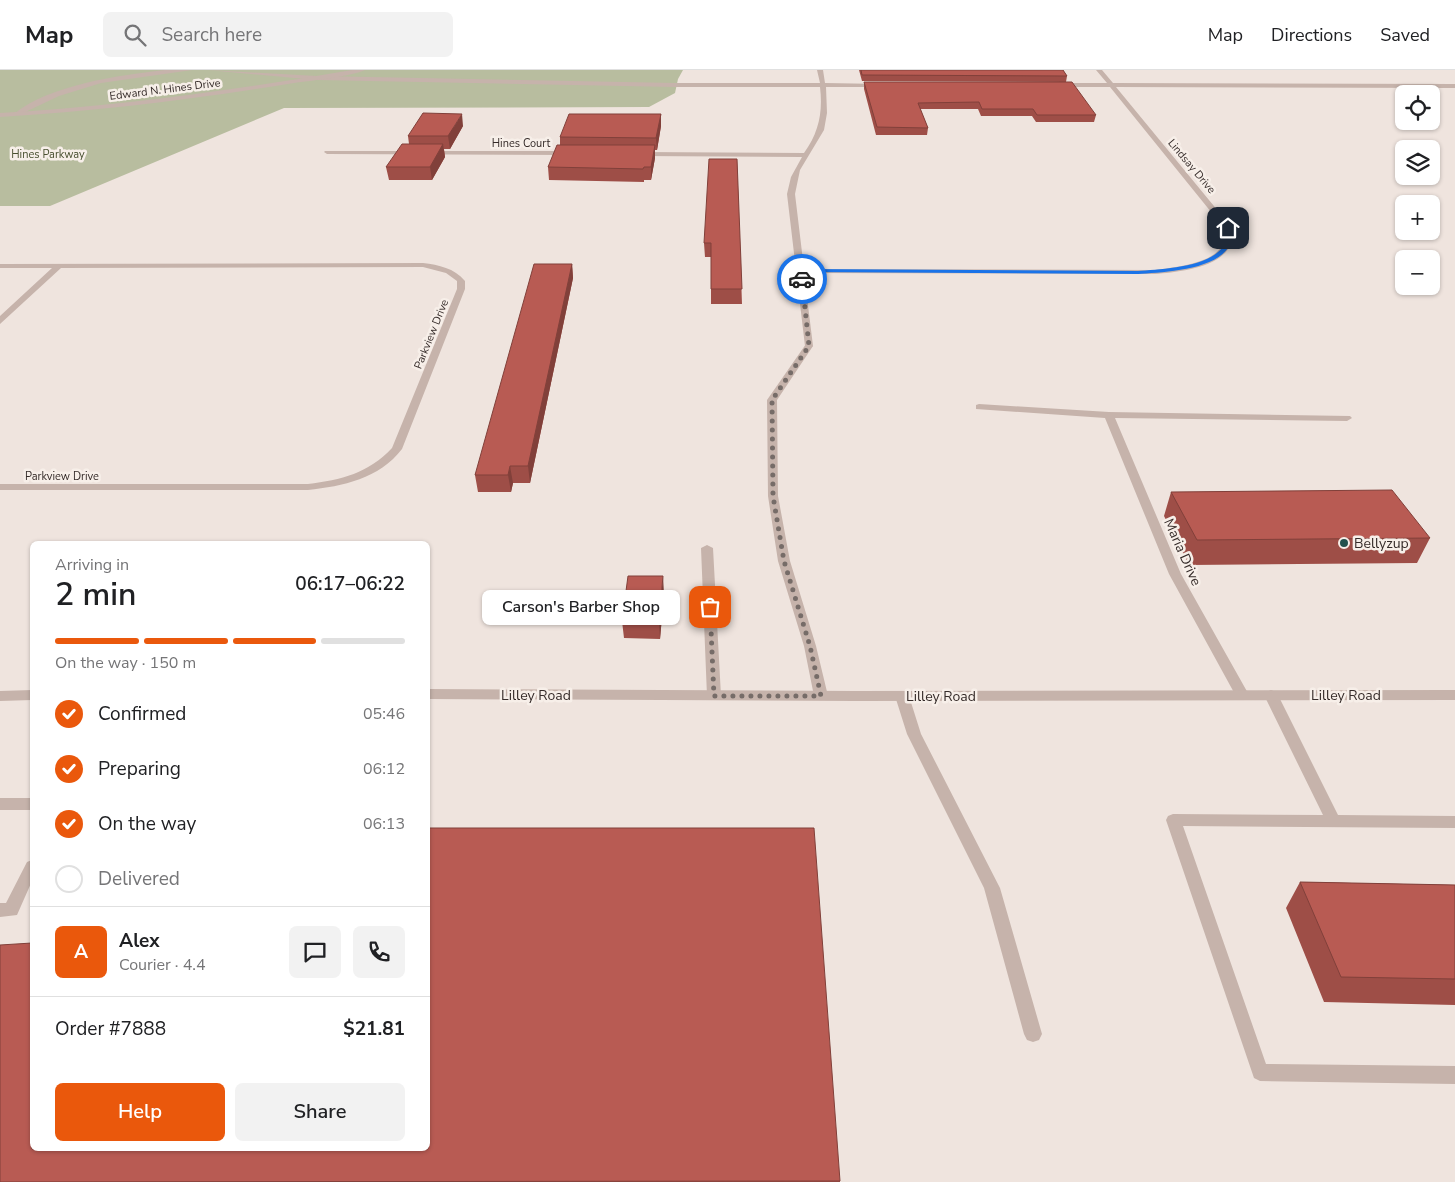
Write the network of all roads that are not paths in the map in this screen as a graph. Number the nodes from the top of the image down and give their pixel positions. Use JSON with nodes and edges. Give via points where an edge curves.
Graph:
{"nodes":[{"id":1,"x":190,"y":70,"type":"edge"},
{"id":2,"x":211,"y":70,"type":"edge"},
{"id":3,"x":362,"y":70,"type":"edge"},
{"id":4,"x":820,"y":70,"type":"edge"},
{"id":5,"x":1099,"y":70,"type":"edge"},
{"id":6,"x":317,"y":78,"type":"junction"},
{"id":7,"x":824,"y":85,"type":"junction"},
{"id":8,"x":883,"y":85,"type":"edge"},
{"id":9,"x":1052,"y":85,"type":"edge"},
{"id":10,"x":1111,"y":85,"type":"junction"},
{"id":11,"x":1455,"y":86,"type":"edge"},
{"id":12,"x":17,"y":114,"type":"junction"},
{"id":13,"x":0,"y":115,"type":"edge"},
{"id":14,"x":327,"y":152,"type":"dead end"},
{"id":15,"x":576,"y":153,"type":"edge"},
{"id":16,"x":635,"y":154,"type":"edge"},
{"id":17,"x":804,"y":155,"type":"junction"},
{"id":18,"x":0,"y":266,"type":"edge"},
{"id":19,"x":59,"y":266,"type":"junction"},
{"id":20,"x":801,"y":271,"type":"junction"},
{"id":21,"x":0,"y":322,"type":"edge"},
{"id":22,"x":979,"y":407,"type":"dead end"},
{"id":23,"x":1109,"y":415,"type":"junction"},
{"id":24,"x":1347,"y":418,"type":"dead end"},
{"id":25,"x":0,"y":487,"type":"edge"},
{"id":26,"x":707,"y":548,"type":"dead end"},
{"id":27,"x":430,"y":694,"type":"edge"},
{"id":28,"x":1455,"y":694,"type":"edge"},
{"id":29,"x":30,"y":695,"type":"edge"},
{"id":30,"x":1242,"y":695,"type":"junction"},
{"id":31,"x":1271,"y":695,"type":"junction"},
{"id":32,"x":0,"y":696,"type":"edge"},
{"id":33,"x":714,"y":696,"type":"junction"},
{"id":34,"x":821,"y":696,"type":"junction"},
{"id":35,"x":902,"y":696,"type":"junction"},
{"id":36,"x":0,"y":804,"type":"edge"},
{"id":37,"x":30,"y":804,"type":"edge"},
{"id":38,"x":1333,"y":821,"type":"junction"},
{"id":39,"x":1455,"y":822,"type":"edge"},
{"id":40,"x":30,"y":870,"type":"edge"},
{"id":41,"x":0,"y":910,"type":"edge"},
{"id":42,"x":1033,"y":1034,"type":"dead end"},
{"id":43,"x":1455,"y":1074,"type":"edge"}],
"edges":[{"from":1,"to":12,"type":"street","via":[[127,76],[82,85]]},
{"from":2,"to":6,"type":"street"},
{"from":3,"to":6,"type":"street","name":"Edward N. Hines Drive"},
{"from":4,"to":7,"type":"street"},
{"from":5,"to":10,"type":"street","name":"Lindsay Drive"},
{"from":6,"to":7,"type":"street"},
{"from":6,"to":12,"type":"street","name":"Edward N. Hines Drive","via":[[138,102]]},
{"from":7,"to":8,"type":"street"},
{"from":7,"to":17,"type":"street","via":[[823,122]]},
{"from":9,"to":10,"type":"street"},
{"from":10,"to":11,"type":"street"},
{"from":10,"to":20,"type":"street","name":"Lindsay Drive","via":[[1228,228],[1230,237],[1222,252],[1194,265],[1155,272]]},
{"from":12,"to":13,"type":"street","name":"Edward N. Hines Drive"},
{"from":14,"to":15,"type":"street","name":"Hines Court"},
{"from":16,"to":17,"type":"street"},
{"from":17,"to":20,"type":"street","via":[[792,180],[791,194]]},
{"from":18,"to":19,"type":"street","name":"Parkview Drive"},
{"from":19,"to":21,"type":"street"},
{"from":19,"to":25,"type":"street","name":"Parkview Drive","via":[[423,265],[452,272],[461,281],[461,289],[397,449],[389,459],[368,473],[332,484],[308,487]]},
{"from":20,"to":34,"type":"street","via":[[809,346],[772,400],[773,496],[784,561],[810,646]]},
{"from":22,"to":23,"type":"street"},
{"from":23,"to":24,"type":"street"},
{"from":23,"to":30,"type":"street","name":"Maria Drive","via":[[1175,574]]},
{"from":26,"to":33,"type":"street"},
{"from":27,"to":33,"type":"street","name":"Lilley Road"},
{"from":28,"to":31,"type":"street","name":"Lilley Road"},
{"from":29,"to":32,"type":"street"},
{"from":30,"to":31,"type":"street","name":"Lilley Road"},
{"from":30,"to":35,"type":"street","name":"Lilley Road"},
{"from":31,"to":38,"type":"street"},
{"from":33,"to":34,"type":"street","name":"Lilley Road"},
{"from":34,"to":35,"type":"street","name":"Lilley Road"},
{"from":35,"to":42,"type":"street","via":[[914,734],[992,888]]},
{"from":36,"to":37,"type":"street"},
{"from":38,"to":39,"type":"street"},
{"from":38,"to":43,"type":"street","via":[[1172,820],[1260,1072]]},
{"from":40,"to":41,"type":"street","via":[[10,910]]}]}
